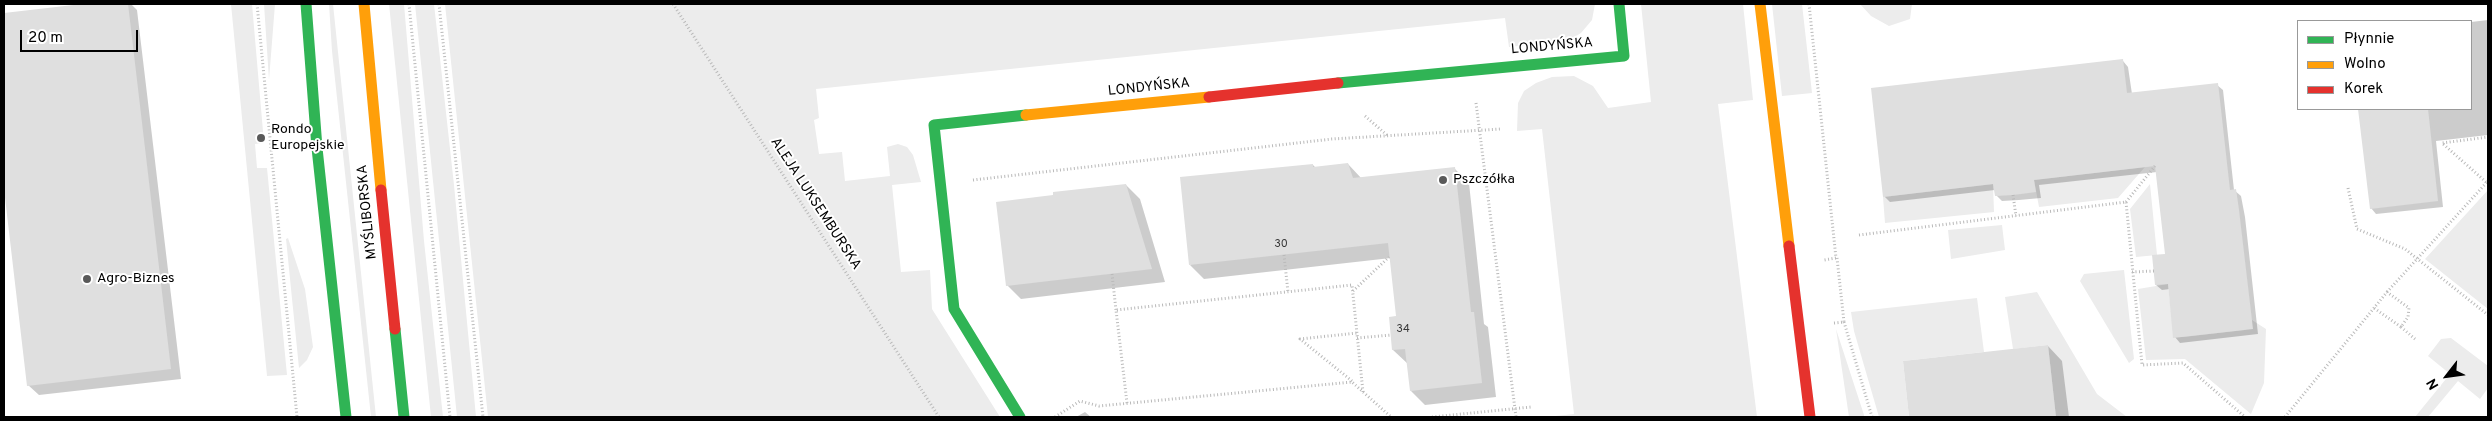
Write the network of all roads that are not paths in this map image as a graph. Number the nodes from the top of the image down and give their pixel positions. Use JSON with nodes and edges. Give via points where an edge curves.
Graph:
{"nodes":[{"id":1,"x":306,"y":4,"type":"edge"},
{"id":2,"x":364,"y":4,"type":"edge"},
{"id":3,"x":1619,"y":4,"type":"edge"},
{"id":4,"x":1760,"y":4,"type":"edge"},
{"id":5,"x":346,"y":417,"type":"edge"},
{"id":6,"x":404,"y":417,"type":"edge"},
{"id":7,"x":1020,"y":417,"type":"edge"},
{"id":8,"x":1810,"y":417,"type":"edge"}],
"edges":[{"from":1,"to":5,"type":"street","via":[[317,148]]},
{"from":2,"to":6,"type":"street","name":"MYŚLIBORSKA"},
{"from":3,"to":7,"type":"street","name":"LONDYŃSKA","via":[[1624,56],[934,125],[954,309]]},
{"from":4,"to":8,"type":"street"}]}
